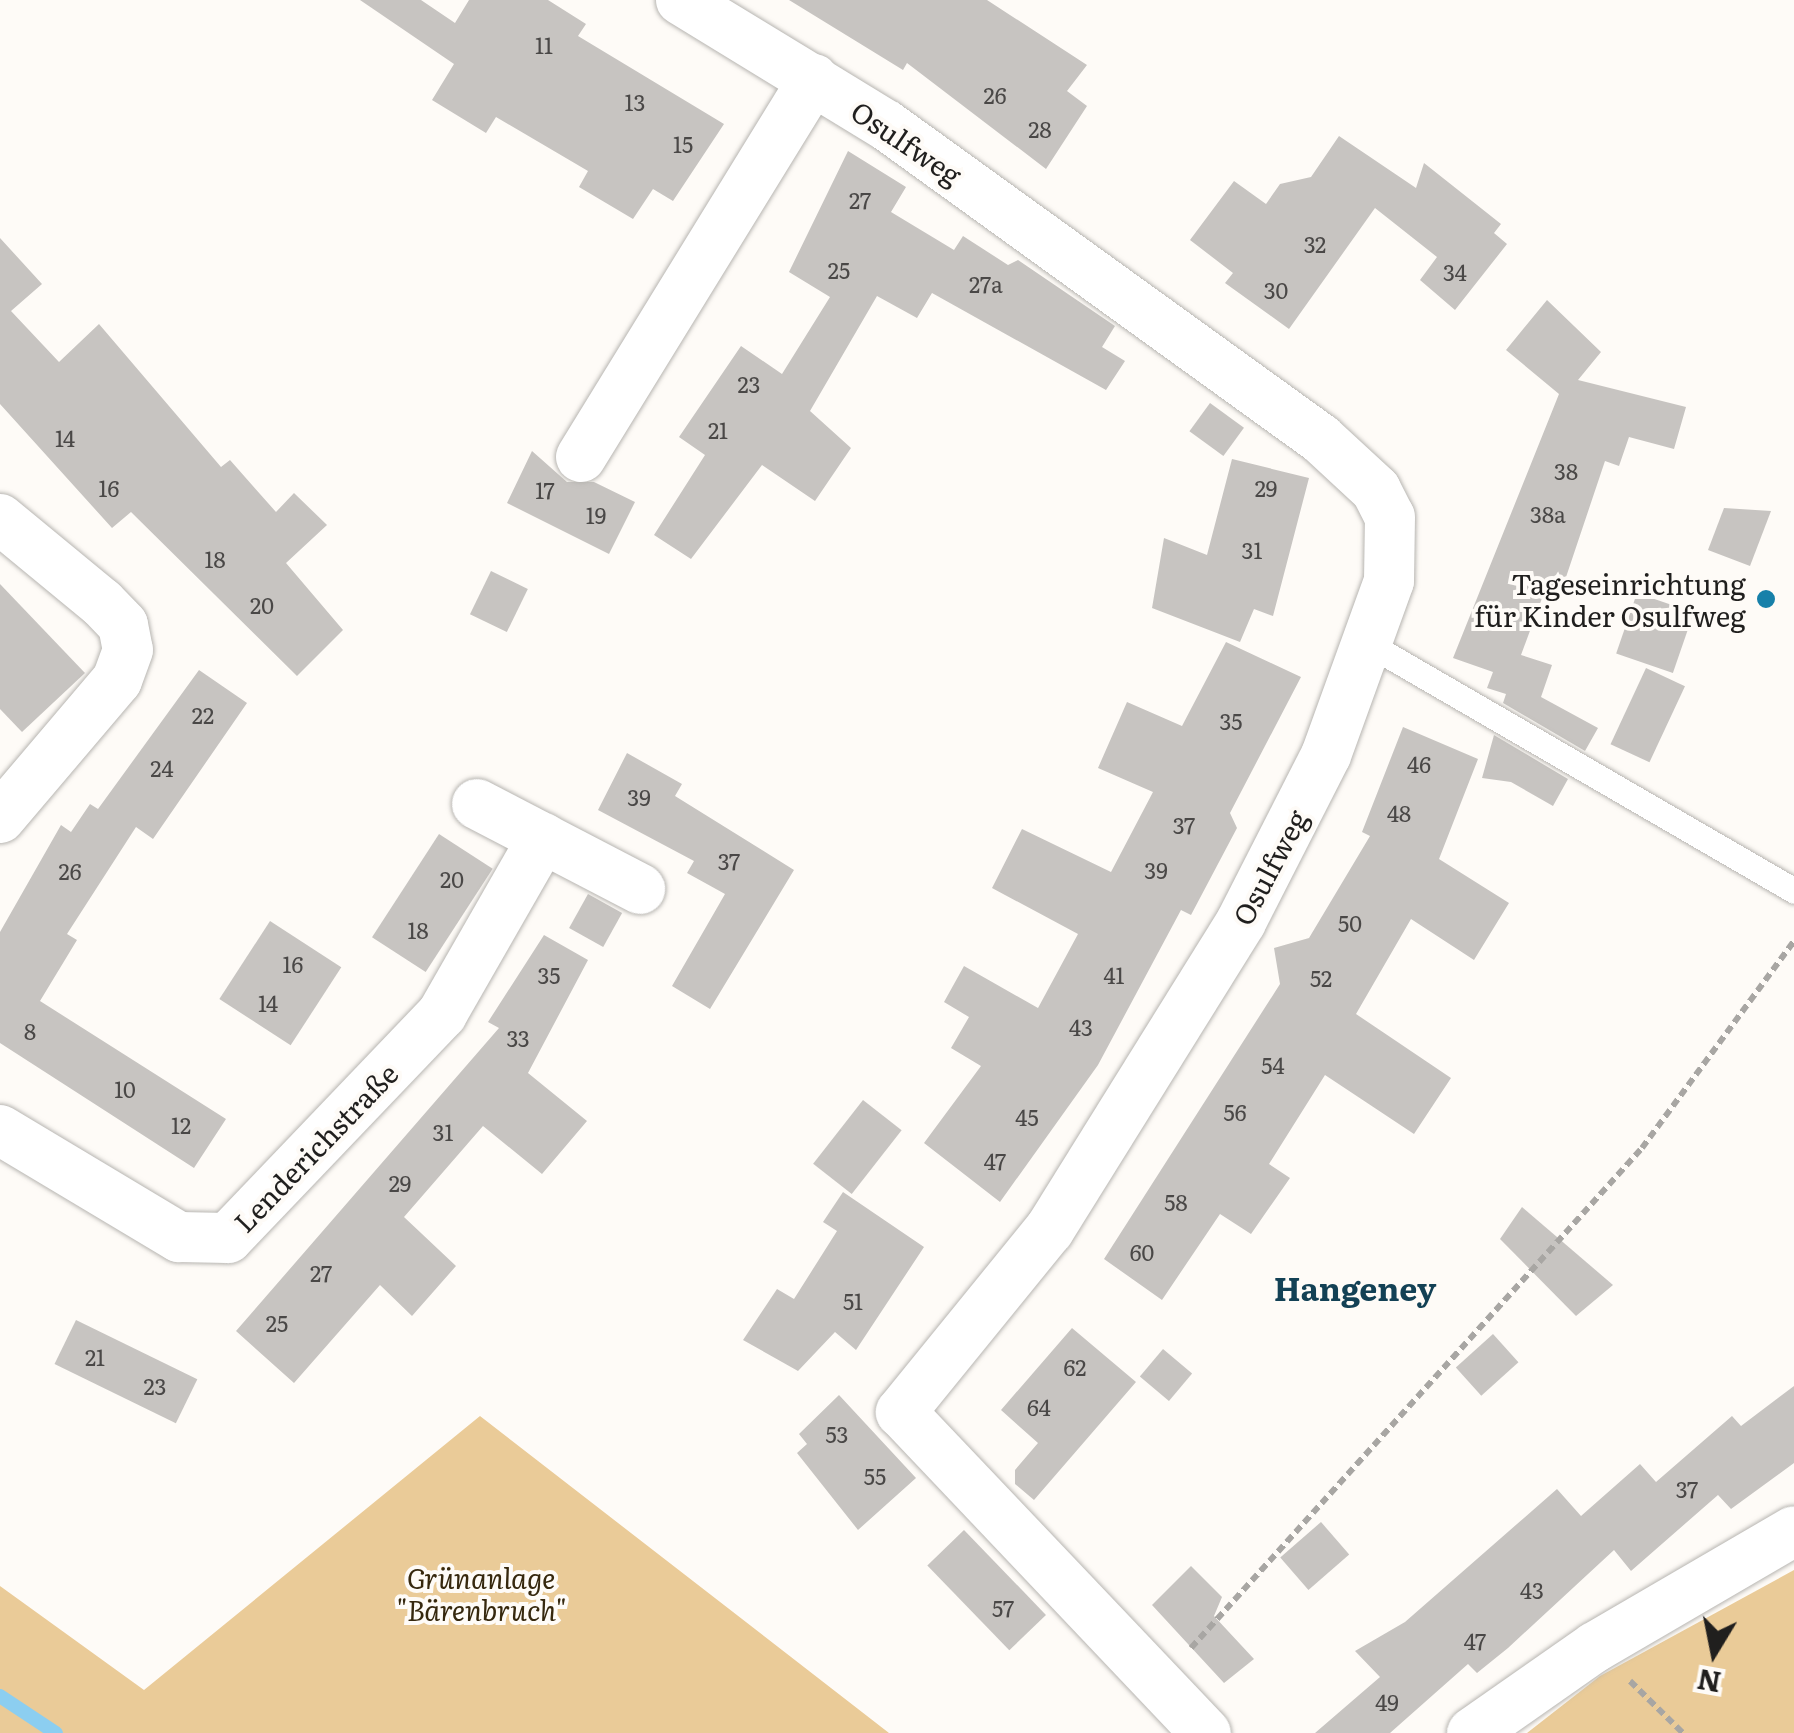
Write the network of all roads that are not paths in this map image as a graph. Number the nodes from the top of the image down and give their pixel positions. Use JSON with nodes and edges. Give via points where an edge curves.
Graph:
{"nodes":[{"id":1,"x":681,"y":0,"type":"edge"},
{"id":2,"x":814,"y":79,"type":"junction"},
{"id":3,"x":581,"y":457,"type":"dead end"},
{"id":4,"x":0,"y":519,"type":"edge"},
{"id":5,"x":1368,"y":644,"type":"junction"},
{"id":6,"x":477,"y":804,"type":"dead end"},
{"id":7,"x":0,"y":818,"type":"edge"},
{"id":8,"x":543,"y":838,"type":"junction"},
{"id":9,"x":640,"y":889,"type":"dead end"},
{"id":10,"x":1794,"y":891,"type":"edge"},
{"id":11,"x":0,"y":1130,"type":"edge"},
{"id":12,"x":1794,"y":1531,"type":"edge"},
{"id":13,"x":1206,"y":1733,"type":"edge"},
{"id":14,"x":1472,"y":1733,"type":"edge"}],
"edges":[{"from":1,"to":2,"type":"street","name":"Osulfweg"},
{"from":2,"to":3,"type":"street"},
{"from":2,"to":5,"type":"street","name":"Osulfweg","via":[[1347,460],[1376,490],[1395,542]]},
{"from":4,"to":7,"type":"street","via":[[102,603],[123,625],[128,650],[117,680]]},
{"from":5,"to":10,"type":"lane"},
{"from":5,"to":13,"type":"street","name":"Osulfweg","via":[[1319,770],[1184,1021],[1048,1230],[901,1412]]},
{"from":6,"to":8,"type":"street"},
{"from":8,"to":9,"type":"street"},
{"from":8,"to":11,"type":"street","name":"Lenderichstraße","via":[[442,1014],[228,1238],[179,1238]]},
{"from":12,"to":14,"type":"street","via":[[1595,1647]]}]}
